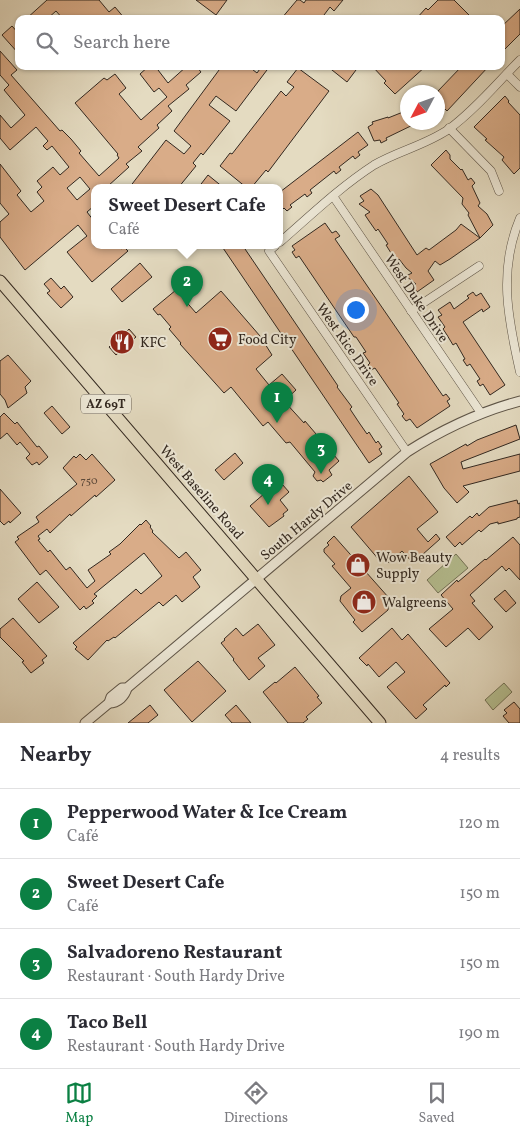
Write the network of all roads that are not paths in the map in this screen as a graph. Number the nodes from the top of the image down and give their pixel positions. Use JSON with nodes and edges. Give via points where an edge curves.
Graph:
{"nodes":[{"id":1,"x":520,"y":60,"type":"edge"},
{"id":2,"x":507,"y":74,"type":"junction"},
{"id":3,"x":520,"y":87,"type":"edge"},
{"id":4,"x":449,"y":128,"type":"junction"},
{"id":5,"x":499,"y":191,"type":"dead end"},
{"id":6,"x":333,"y":196,"type":"junction"},
{"id":7,"x":520,"y":218,"type":"edge"},
{"id":8,"x":518,"y":229,"type":"edge"},
{"id":9,"x":283,"y":239,"type":"edge"},
{"id":10,"x":273,"y":249,"type":"edge"},
{"id":11,"x":478,"y":266,"type":"dead end"},
{"id":12,"x":0,"y":281,"type":"edge"},
{"id":13,"x":411,"y":311,"type":"junction"},
{"id":14,"x":520,"y":372,"type":"edge"},
{"id":15,"x":520,"y":401,"type":"edge"},
{"id":16,"x":480,"y":413,"type":"junction"},
{"id":17,"x":407,"y":452,"type":"junction"},
{"id":18,"x":257,"y":580,"type":"junction"},
{"id":19,"x":85,"y":723,"type":"edge"},
{"id":20,"x":380,"y":723,"type":"edge"}],
"edges":[{"from":1,"to":2,"type":"street"},
{"from":2,"to":3,"type":"street"},
{"from":2,"to":4,"type":"street"},
{"from":4,"to":5,"type":"street","via":[[491,171]]},
{"from":4,"to":6,"type":"street","via":[[374,166]]},
{"from":6,"to":9,"type":"street"},
{"from":6,"to":13,"type":"street","name":"West Duke Drive"},
{"from":7,"to":8,"type":"street"},
{"from":8,"to":14,"type":"street","via":[[507,268],[506,294],[509,325]]},
{"from":10,"to":17,"type":"street","name":"West Rice Drive"},
{"from":11,"to":13,"type":"street"},
{"from":12,"to":18,"type":"main road","name":"West Baseline Road","number":"AZ 69T"},
{"from":13,"to":16,"type":"street","name":"West Duke Drive"},
{"from":15,"to":16,"type":"street","name":"South Hardy Drive"},
{"from":16,"to":17,"type":"street","name":"South Hardy Drive"},
{"from":17,"to":18,"type":"street","name":"South Hardy Drive"},
{"from":18,"to":19,"type":"street","name":"South Hardy Drive","via":[[127,688],[126,694]]},
{"from":18,"to":20,"type":"main road","name":"West Baseline Road","number":"AZ 69T"}]}
